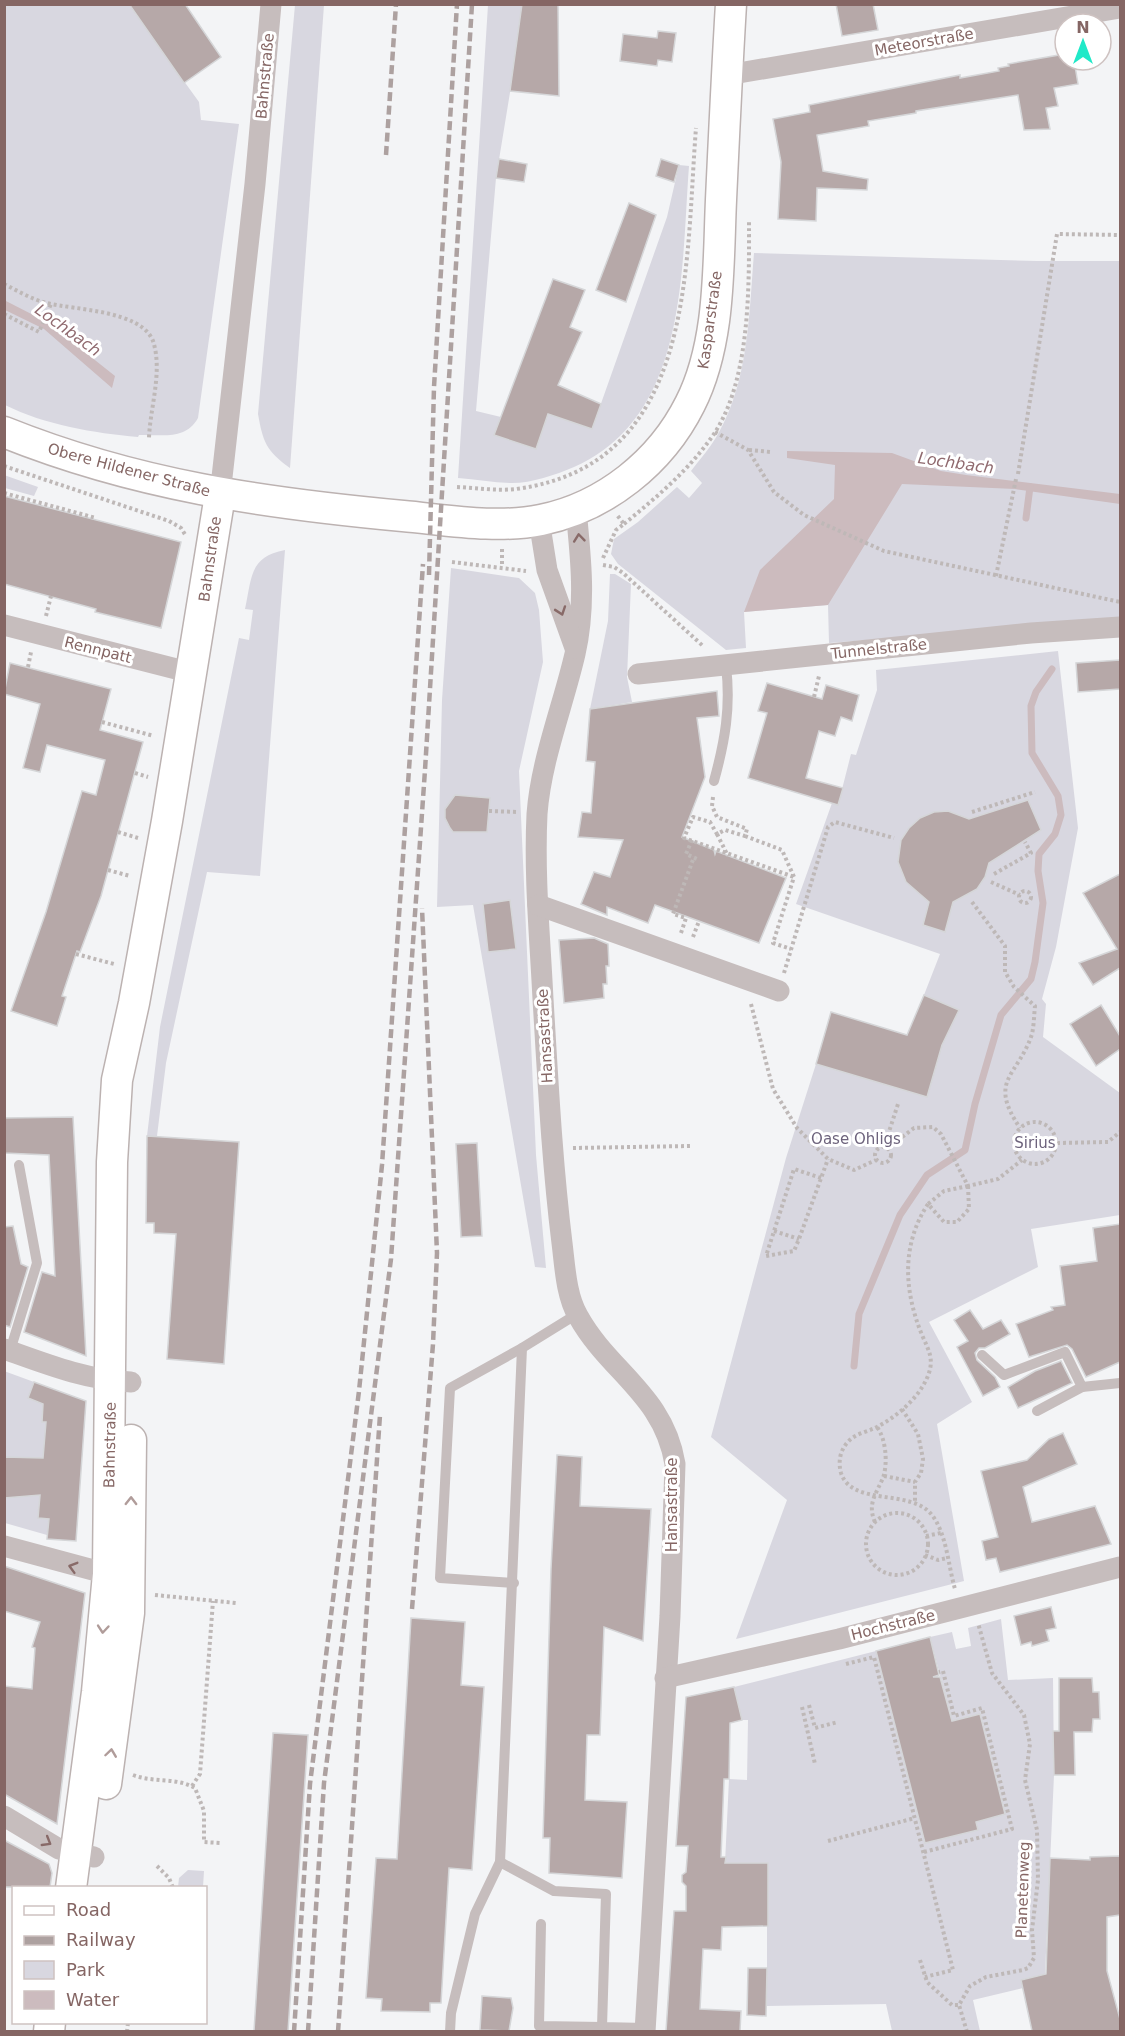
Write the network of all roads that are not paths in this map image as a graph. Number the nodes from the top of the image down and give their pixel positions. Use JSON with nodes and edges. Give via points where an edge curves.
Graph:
{"nodes":[{"id":1,"x":272,"y":4,"type":"edge"},
{"id":2,"x":731,"y":4,"type":"edge"},
{"id":3,"x":1120,"y":8,"type":"edge"},
{"id":4,"x":727,"y":75,"type":"junction"},
{"id":5,"x":4,"y":432,"type":"edge"},
{"id":6,"x":220,"y":495,"type":"junction"},
{"id":7,"x":576,"y":510,"type":"junction"},
{"id":8,"x":539,"y":520,"type":"junction"},
{"id":9,"x":4,"y":625,"type":"edge"},
{"id":10,"x":1120,"y":627,"type":"edge"},
{"id":11,"x":576,"y":652,"type":"junction"},
{"id":12,"x":726,"y":666,"type":"junction"},
{"id":13,"x":192,"y":673,"type":"junction"},
{"id":14,"x":638,"y":674,"type":"dead end"},
{"id":15,"x":714,"y":781,"type":"road end"},
{"id":16,"x":538,"y":905,"type":"junction"},
{"id":17,"x":779,"y":991,"type":"road end"},
{"id":18,"x":19,"y":1166,"type":"dead end"},
{"id":19,"x":577,"y":1314,"type":"junction"},
{"id":20,"x":522,"y":1348,"type":"junction"},
{"id":21,"x":7,"y":1350,"type":"edge"},
{"id":22,"x":982,"y":1355,"type":"dead end"},
{"id":23,"x":121,"y":1382,"type":"junction"},
{"id":24,"x":1120,"y":1383,"type":"edge"},
{"id":25,"x":1082,"y":1388,"type":"junction"},
{"id":26,"x":1037,"y":1411,"type":"dead end"},
{"id":27,"x":4,"y":1546,"type":"edge"},
{"id":28,"x":1120,"y":1567,"type":"edge"},
{"id":29,"x":108,"y":1574,"type":"junction"},
{"id":30,"x":514,"y":1583,"type":"junction"},
{"id":31,"x":137,"y":1603,"type":"junction"},
{"id":32,"x":665,"y":1678,"type":"junction"},
{"id":33,"x":4,"y":1816,"type":"edge"},
{"id":34,"x":85,"y":1856,"type":"junction"},
{"id":35,"x":501,"y":1862,"type":"junction"},
{"id":36,"x":71,"y":1886,"type":"edge"},
{"id":37,"x":90,"y":1886,"type":"edge"},
{"id":38,"x":542,"y":1924,"type":"dead end"},
{"id":39,"x":602,"y":2027,"type":"junction"},
{"id":40,"x":645,"y":2030,"type":"edge"},
{"id":41,"x":450,"y":2031,"type":"edge"}],
"edges":[{"from":1,"to":6,"type":"street","name":"Bahnstraße"},
{"from":2,"to":4,"type":"street","name":"Kasparstraße"},
{"from":3,"to":4,"type":"street","name":"Meteorstraße"},
{"from":4,"to":7,"type":"street","name":"Kasparstraße","via":[[717,277],[702,375],[691,403],[660,449],[623,484]]},
{"from":5,"to":6,"type":"street","name":"Obere Hildener Straße","via":[[108,468]]},
{"from":6,"to":8,"type":"street","name":"Kasparstraße","via":[[455,521]]},
{"from":6,"to":13,"type":"street","name":"Bahnstraße"},
{"from":7,"to":8,"type":"street","name":"Kasparstraße"},
{"from":11,"to":7,"type":"street","name":"Hansastraße","one_way":true,"via":[[582,609]]},
{"from":8,"to":11,"type":"street","one_way":true,"via":[[547,570]]},
{"from":9,"to":13,"type":"street","name":"Rennpatt"},
{"from":10,"to":12,"type":"street","name":"Tunnelstraße"},
{"from":11,"to":16,"type":"street","name":"Hansastraße","via":[[543,776]]},
{"from":12,"to":14,"type":"street","name":"Tunnelstraße"},
{"from":12,"to":15,"type":"lane","via":[[729,714]]},
{"from":13,"to":23,"type":"street","name":"Bahnstraße","via":[[117,1080],[111,1162]]},
{"from":16,"to":17,"type":"street"},
{"from":16,"to":19,"type":"street","name":"Hansastraße","via":[[552,1150],[566,1272]]},
{"from":18,"to":21,"type":"lane","via":[[37,1263]]},
{"from":19,"to":20,"type":"lane"},
{"from":19,"to":32,"type":"street","name":"Hansastraße","via":[[647,1398],[672,1443],[675,1490]]},
{"from":20,"to":30,"type":"lane"},
{"from":20,"to":30,"type":"lane","via":[[450,1388],[440,1578]]},
{"from":21,"to":23,"type":"street","via":[[72,1373]]},
{"from":22,"to":25,"type":"lane","via":[[1004,1375],[1065,1352]]},
{"from":23,"to":29,"type":"street","name":"Bahnstraße"},
{"from":31,"to":23,"type":"street","name":"Bahnstraße","one_way":true},
{"from":24,"to":25,"type":"lane"},
{"from":25,"to":26,"type":"lane"},
{"from":29,"to":27,"type":"street","one_way":true},
{"from":28,"to":32,"type":"street","name":"Hochstraße"},
{"from":29,"to":31,"type":"street"},
{"from":29,"to":34,"type":"street","name":"Bahnstraße","one_way":true},
{"from":30,"to":35,"type":"lane"},
{"from":34,"to":31,"type":"street","name":"Bahnstraße","one_way":true},
{"from":32,"to":40,"type":"street","name":"Hansastraße"},
{"from":33,"to":34,"type":"street","one_way":true,"via":[[59,1848]]},
{"from":34,"to":36,"type":"street","name":"Bahnstraße"},
{"from":34,"to":37,"type":"street","name":"Bahnstraße"},
{"from":35,"to":39,"type":"lane","via":[[554,1891],[606,1894]]},
{"from":35,"to":41,"type":"lane","via":[[475,1914]]},
{"from":38,"to":39,"type":"lane","via":[[539,2026]]},
{"from":39,"to":40,"type":"lane"}]}
